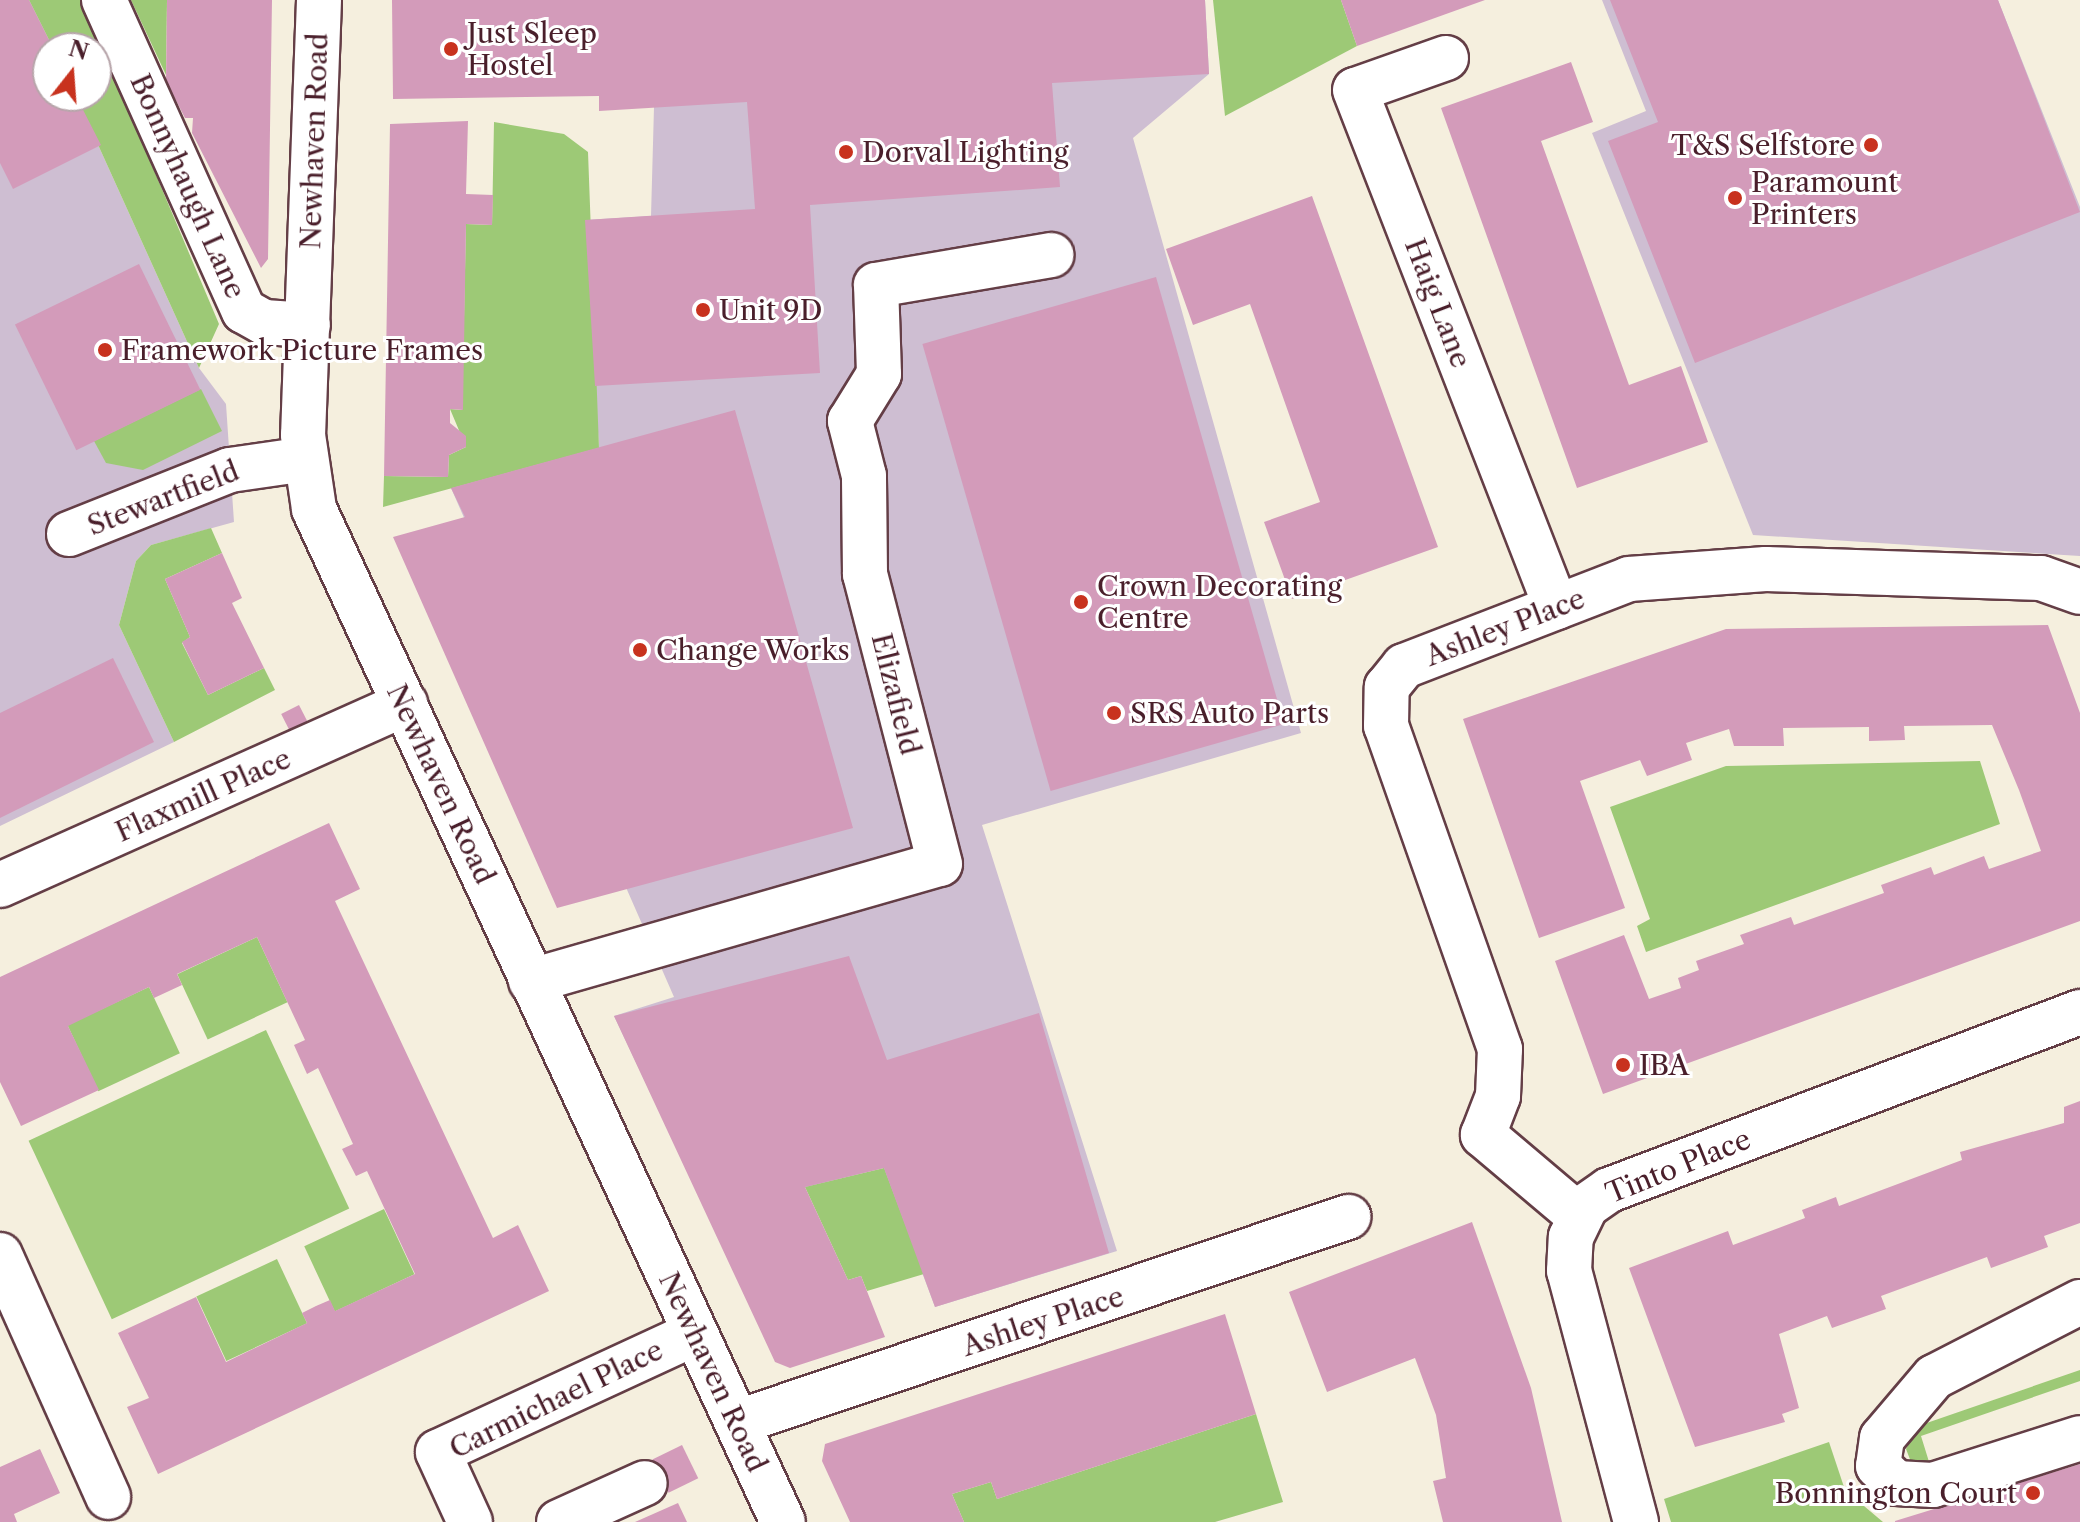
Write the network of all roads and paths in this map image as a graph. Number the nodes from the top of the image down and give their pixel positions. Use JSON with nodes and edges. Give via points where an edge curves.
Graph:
{"nodes":[{"id":1,"x":104,"y":0,"type":"edge"},
{"id":2,"x":319,"y":0,"type":"edge"},
{"id":3,"x":1446,"y":58,"type":"dead end"},
{"id":4,"x":1051,"y":255,"type":"dead end"},
{"id":5,"x":308,"y":325,"type":"junction"},
{"id":6,"x":306,"y":459,"type":"junction"},
{"id":7,"x":69,"y":534,"type":"dead end"},
{"id":8,"x":2080,"y":592,"type":"edge"},
{"id":9,"x":1556,"y":607,"type":"junction"},
{"id":10,"x":405,"y":704,"type":"junction"},
{"id":11,"x":0,"y":885,"type":"edge"},
{"id":12,"x":531,"y":981,"type":"junction"},
{"id":13,"x":2080,"y":1012,"type":"edge"},
{"id":14,"x":1579,"y":1216,"type":"junction"},
{"id":15,"x":1348,"y":1217,"type":"dead end"},
{"id":16,"x":0,"y":1255,"type":"edge"},
{"id":17,"x":2080,"y":1302,"type":"edge"},
{"id":18,"x":695,"y":1333,"type":"junction"},
{"id":19,"x":738,"y":1422,"type":"junction"},
{"id":20,"x":2080,"y":1438,"type":"edge"},
{"id":21,"x":645,"y":1483,"type":"dead end"},
{"id":22,"x":108,"y":1497,"type":"dead end"},
{"id":23,"x":470,"y":1522,"type":"edge"},
{"id":24,"x":559,"y":1522,"type":"edge"},
{"id":25,"x":783,"y":1522,"type":"edge"},
{"id":26,"x":1636,"y":1522,"type":"edge"}],
"edges":[{"from":1,"to":5,"type":"street","name":"Bonnyhaugh Lane","via":[[244,311],[264,322]]},
{"from":2,"to":5,"type":"street","name":"Newhaven Road"},
{"from":3,"to":9,"type":"street","name":"Haig Lane","via":[[1355,90]]},
{"from":4,"to":12,"type":"street","name":"Elizafield","via":[[876,285],[879,374],[850,421],[864,476],[865,574],[940,864]]},
{"from":5,"to":6,"type":"street","name":"Newhaven Road"},
{"from":6,"to":7,"type":"street","name":"Stewartfield","via":[[230,470]]},
{"from":6,"to":10,"type":"street","name":"Newhaven Road","via":[[323,536]]},
{"from":8,"to":9,"type":"street","name":"Ashley Place","via":[[2041,578],[1766,569],[1629,579]]},
{"from":9,"to":14,"type":"street","name":"Ashley Place","via":[[1404,666],[1387,687],[1386,726],[1500,1049],[1498,1096],[1483,1135]]},
{"from":10,"to":11,"type":"street","name":"Flaxmill Place"},
{"from":10,"to":12,"type":"street","name":"Newhaven Road"},
{"from":12,"to":18,"type":"street","name":"Newhaven Road"},
{"from":13,"to":14,"type":"street","name":"Tinto Place","via":[[1609,1190]]},
{"from":14,"to":26,"type":"street","name":"Tinto Place","via":[[1569,1271]]},
{"from":15,"to":19,"type":"street","name":"Ashley Place"},
{"from":16,"to":22,"type":"street"},
{"from":17,"to":20,"type":"street","via":[[1934,1377],[1882,1438],[1878,1466],[1896,1483],[1933,1485]]},
{"from":18,"to":19,"type":"street","name":"Newhaven Road"},
{"from":18,"to":23,"type":"street","name":"Carmichael Place","via":[[438,1452]]},
{"from":19,"to":25,"type":"street","name":"Newhaven Road"},
{"from":21,"to":24,"type":"street"}]}
